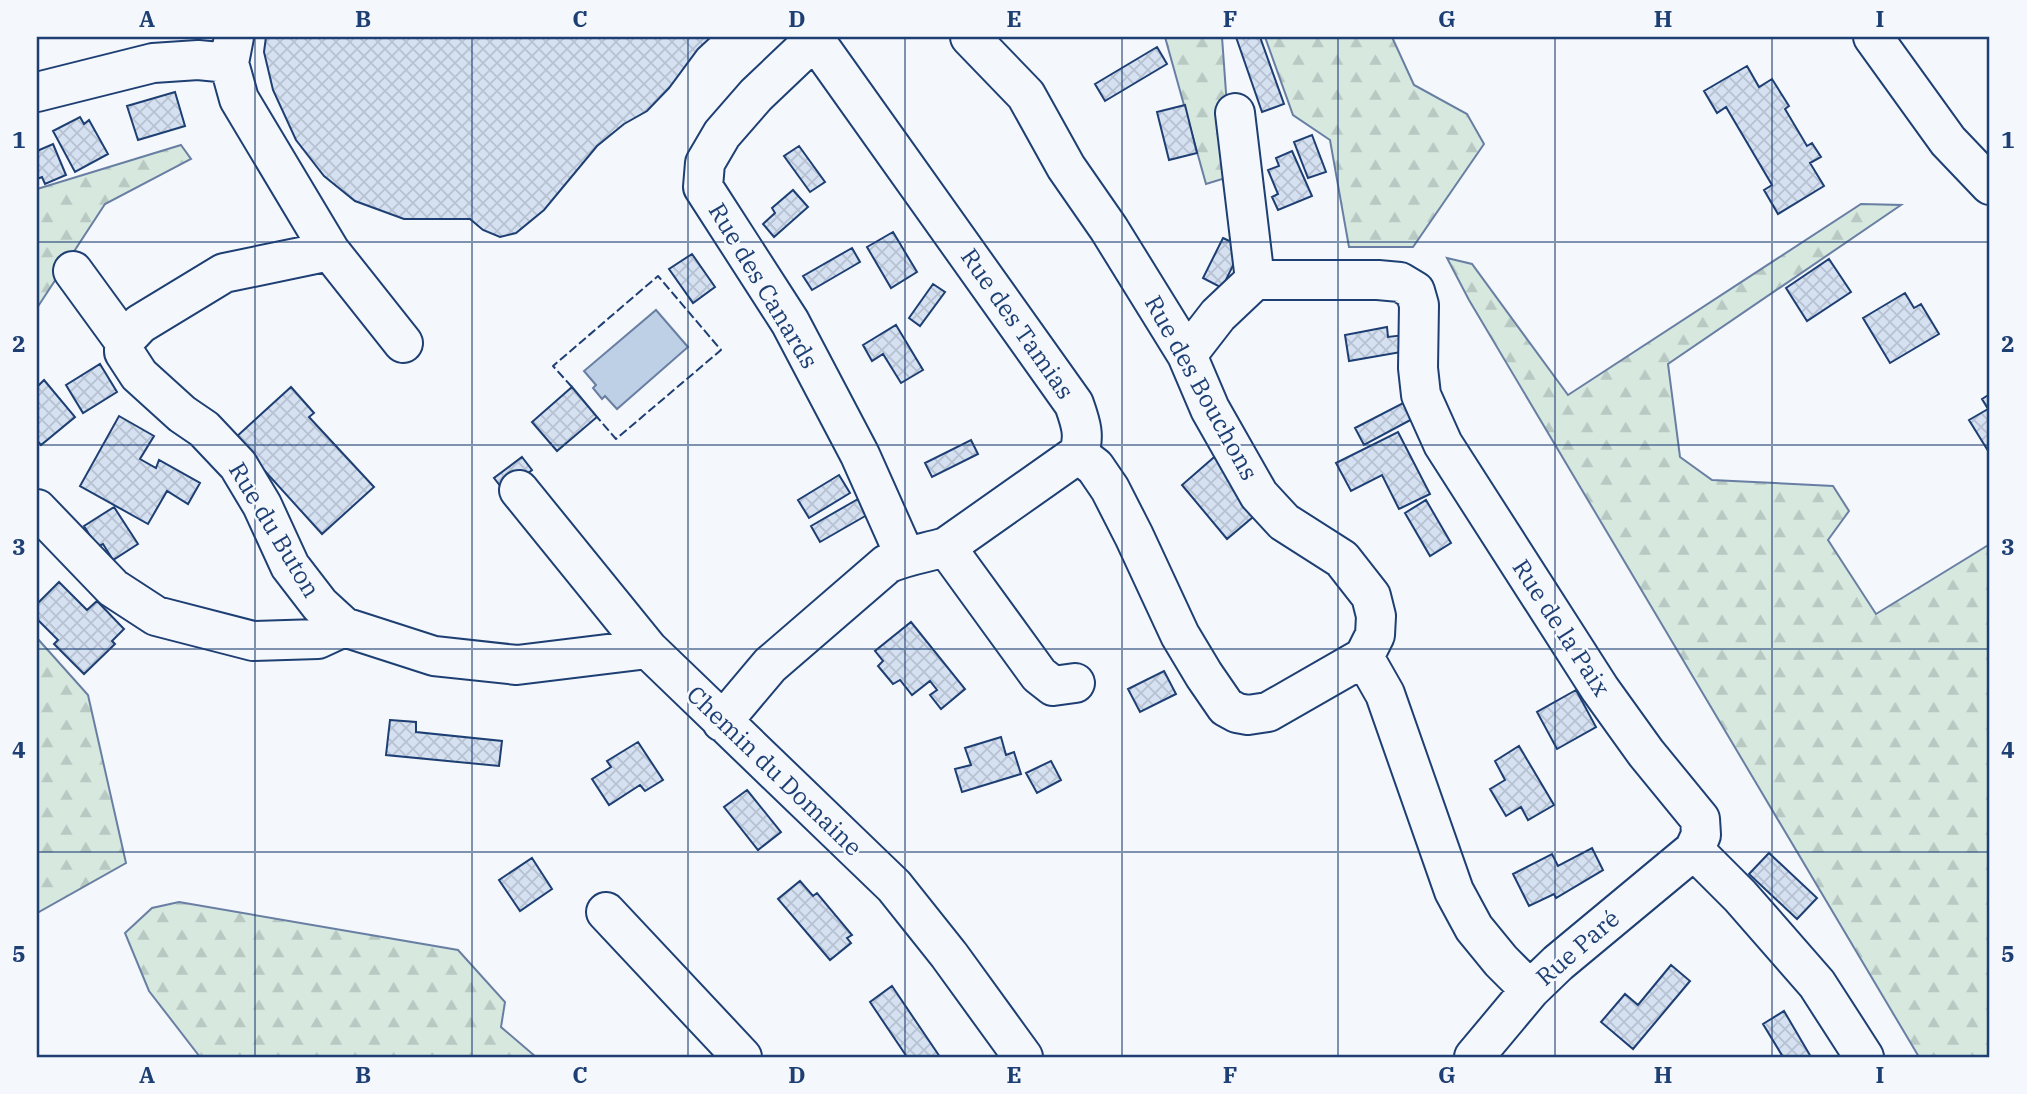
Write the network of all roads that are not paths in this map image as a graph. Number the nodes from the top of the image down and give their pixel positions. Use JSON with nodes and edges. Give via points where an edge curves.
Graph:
{"nodes":[{"id":1,"x":970,"y":37,"type":"edge"},
{"id":2,"x":1873,"y":37,"type":"edge"},
{"id":3,"x":816,"y":38,"type":"edge"},
{"id":4,"x":232,"y":50,"type":"edge"},
{"id":5,"x":37,"y":92,"type":"edge"},
{"id":6,"x":1235,"y":113,"type":"dead end"},
{"id":7,"x":1990,"y":185,"type":"edge"},
{"id":8,"x":330,"y":251,"type":"junction"},
{"id":9,"x":73,"y":271,"type":"dead end"},
{"id":10,"x":1255,"y":280,"type":"junction"},
{"id":11,"x":124,"y":341,"type":"junction"},
{"id":12,"x":403,"y":343,"type":"dead end"},
{"id":13,"x":1187,"y":355,"type":"junction"},
{"id":14,"x":1079,"y":454,"type":"junction"},
{"id":15,"x":519,"y":490,"type":"dead end"},
{"id":16,"x":37,"y":509,"type":"edge"},
{"id":17,"x":946,"y":547,"type":"junction"},
{"id":18,"x":905,"y":556,"type":"junction"},
{"id":19,"x":344,"y":627,"type":"junction"},
{"id":20,"x":648,"y":649,"type":"junction"},
{"id":21,"x":1364,"y":657,"type":"junction"},
{"id":22,"x":1075,"y":683,"type":"dead end"},
{"id":23,"x":722,"y":722,"type":"junction"},
{"id":24,"x":1694,"y":850,"type":"junction"},
{"id":25,"x":606,"y":912,"type":"dead end"},
{"id":26,"x":1530,"y":990,"type":"junction"},
{"id":27,"x":742,"y":1057,"type":"edge"},
{"id":28,"x":1023,"y":1057,"type":"edge"},
{"id":29,"x":1474,"y":1057,"type":"edge"},
{"id":30,"x":1864,"y":1057,"type":"edge"}],
"edges":[{"from":1,"to":13,"type":"street","name":"Rue des Bouchons","via":[[1026,95],[1066,167]]},
{"from":2,"to":7,"type":"street","via":[[1948,141]]},
{"from":3,"to":14,"type":"street","name":"Rue des Tamias","via":[[1074,404],[1083,443]]},
{"from":3,"to":18,"type":"street","name":"Rue des Canards","via":[[722,134],[705,163],[703,187],[790,322],[860,455]]},
{"from":4,"to":5,"type":"street","via":[[198,60],[153,63]]},
{"from":4,"to":8,"type":"street","via":[[239,99]]},
{"from":6,"to":10,"type":"street"},
{"from":8,"to":11,"type":"street","via":[[223,273],[140,324]]},
{"from":8,"to":12,"type":"street"},
{"from":9,"to":11,"type":"street","name":"Rue du Buton"},
{"from":10,"to":13,"type":"street","via":[[1218,314]]},
{"from":10,"to":24,"type":"street","name":"Rue de la Paix","via":[[1378,280],[1400,282],[1415,291],[1422,395],[1443,444],[1600,689],[1700,819],[1701,835]]},
{"from":11,"to":19,"type":"street","name":"Rue du Buton","via":[[124,352],[139,375],[204,429],[238,465],[290,566]]},
{"from":13,"to":21,"type":"street","name":"Rue des Bouchons","via":[[1210,409],[1259,495],[1284,522],[1342,559],[1371,596],[1377,616],[1375,635]]},
{"from":14,"to":17,"type":"street"},
{"from":14,"to":21,"type":"street","via":[[1110,489],[1180,635],[1226,707],[1248,715],[1268,712]]},
{"from":15,"to":20,"type":"street","name":"Chemin du Domaine"},
{"from":16,"to":19,"type":"street","via":[[113,588],[156,616],[253,641],[318,639]]},
{"from":17,"to":18,"type":"street"},
{"from":17,"to":22,"type":"street","via":[[1039,675],[1053,685]]},
{"from":18,"to":23,"type":"street","via":[[887,564],[779,656]]},
{"from":19,"to":20,"type":"street","via":[[434,656],[517,665]]},
{"from":20,"to":23,"type":"street","name":"Chemin du Domaine"},
{"from":21,"to":26,"type":"street","via":[[1385,694],[1454,891],[1474,928]]},
{"from":23,"to":28,"type":"street","name":"Chemin du Domaine","via":[[894,886]]},
{"from":24,"to":26,"type":"street","name":"Rue Paré"},
{"from":24,"to":30,"type":"street","via":[[1817,984]]},
{"from":25,"to":27,"type":"street"},
{"from":26,"to":29,"type":"street","name":"Rue Paré"}]}
